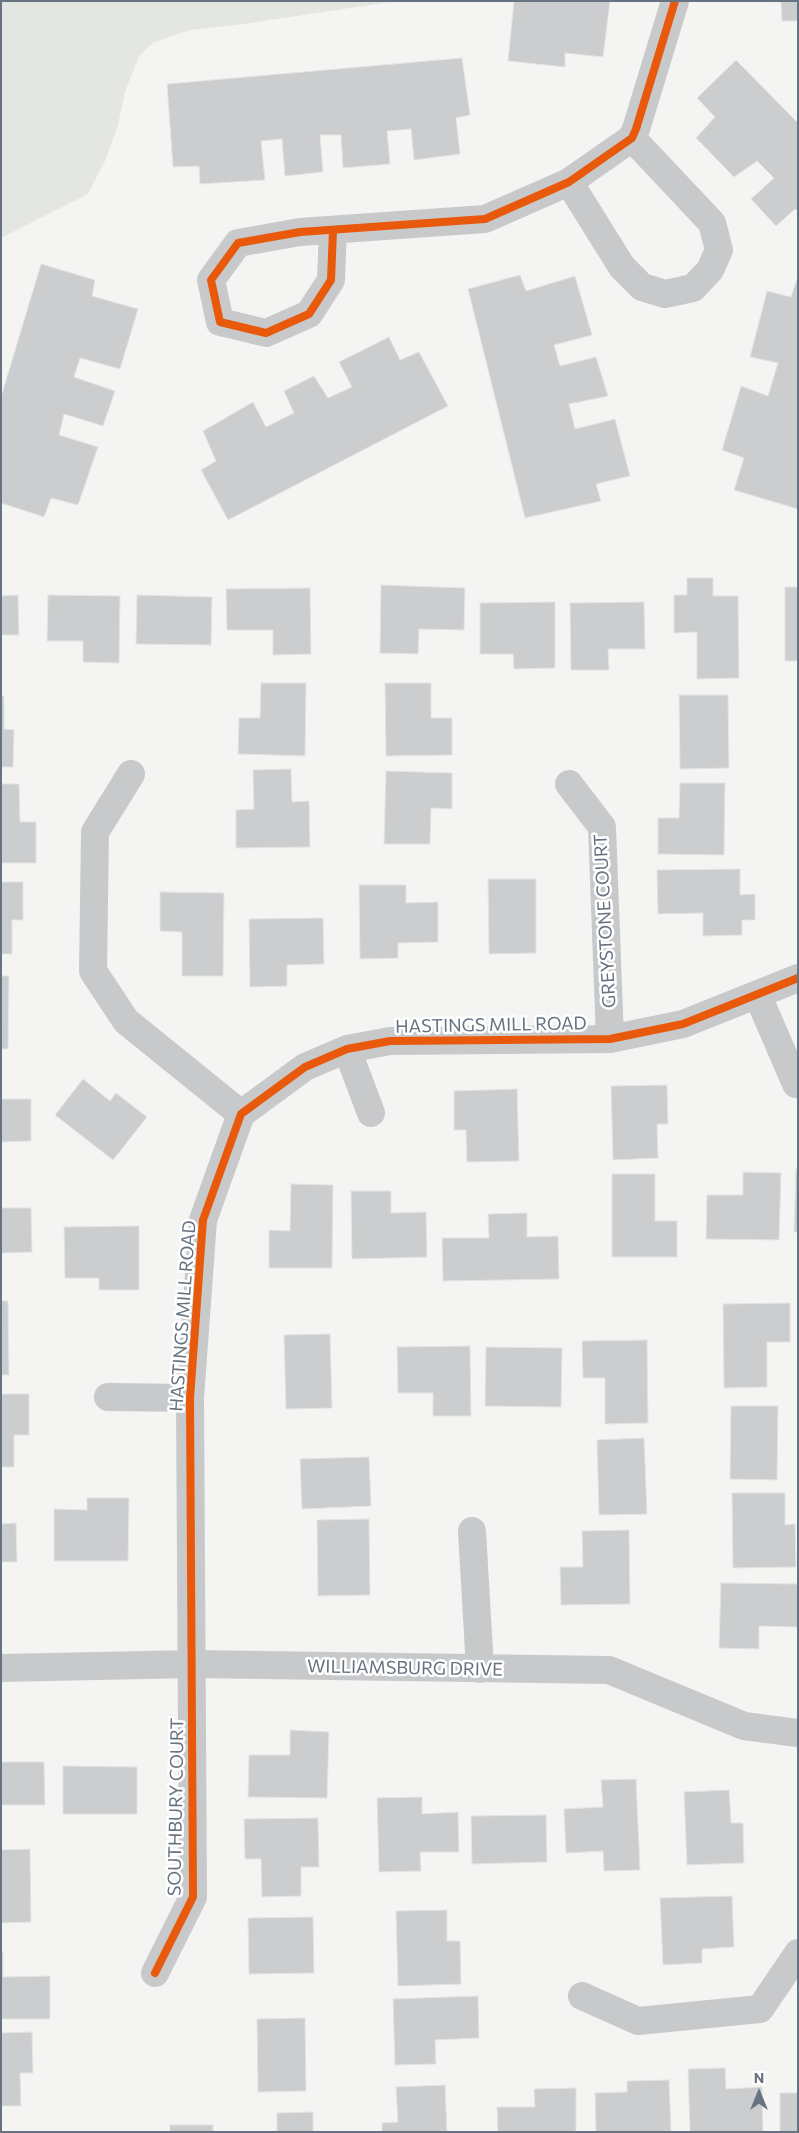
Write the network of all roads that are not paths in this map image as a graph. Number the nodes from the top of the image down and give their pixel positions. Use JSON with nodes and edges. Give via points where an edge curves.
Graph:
{"nodes":[{"id":1,"x":675,"y":1,"type":"edge"},
{"id":2,"x":632,"y":138,"type":"junction"},
{"id":3,"x":569,"y":182,"type":"junction"},
{"id":4,"x":333,"y":230,"type":"junction"},
{"id":5,"x":131,"y":774,"type":"dead end"},
{"id":6,"x":569,"y":784,"type":"dead end"},
{"id":7,"x":798,"y":978,"type":"edge"},
{"id":8,"x":758,"y":996,"type":"junction"},
{"id":9,"x":610,"y":1039,"type":"junction"},
{"id":10,"x":347,"y":1049,"type":"junction"},
{"id":11,"x":796,"y":1084,"type":"dead end"},
{"id":12,"x":371,"y":1113,"type":"dead end"},
{"id":13,"x":241,"y":1114,"type":"junction"},
{"id":14,"x":108,"y":1397,"type":"dead end"},
{"id":15,"x":190,"y":1398,"type":"junction"},
{"id":16,"x":472,"y":1531,"type":"dead end"},
{"id":17,"x":193,"y":1664,"type":"junction"},
{"id":18,"x":1,"y":1668,"type":"edge"},
{"id":19,"x":480,"y":1669,"type":"junction"},
{"id":20,"x":798,"y":1733,"type":"edge"},
{"id":21,"x":798,"y":1953,"type":"edge"},
{"id":22,"x":155,"y":1973,"type":"dead end"},
{"id":23,"x":582,"y":1996,"type":"dead end"}],
"edges":[{"from":1,"to":2,"type":"street"},
{"from":2,"to":3,"type":"street"},
{"from":2,"to":3,"type":"street","via":[[712,223],[719,250],[710,270],[693,288],[665,294],[642,287],[622,267]]},
{"from":3,"to":4,"type":"street","via":[[485,219]]},
{"from":4,"to":4,"type":"street","via":[[300,232],[238,244],[212,280],[220,322],[266,334],[309,314],[331,280]]},
{"from":5,"to":13,"type":"street","via":[[95,832],[92,971],[126,1022]]},
{"from":6,"to":9,"type":"street","name":"GREYSTONE COURT","via":[[602,827]]},
{"from":7,"to":8,"type":"street","name":"HASTINGS MILL ROAD"},
{"from":8,"to":9,"type":"street","name":"HASTINGS MILL ROAD","via":[[683,1024]]},
{"from":8,"to":11,"type":"street"},
{"from":9,"to":10,"type":"street","name":"HASTINGS MILL ROAD","via":[[390,1041]]},
{"from":10,"to":12,"type":"street"},
{"from":10,"to":13,"type":"street","name":"HASTINGS MILL ROAD","via":[[305,1067]]},
{"from":13,"to":15,"type":"street","name":"HASTINGS MILL ROAD","via":[[203,1220]]},
{"from":14,"to":15,"type":"street"},
{"from":15,"to":17,"type":"street","name":"HASTINGS MILL ROAD"},
{"from":16,"to":19,"type":"street"},
{"from":17,"to":18,"type":"street","name":"WILLIAMSBURG DRIVE"},
{"from":17,"to":19,"type":"street","name":"WILLIAMSBURG DRIVE"},
{"from":17,"to":22,"type":"street","name":"SOUTHBURY COURT","via":[[192,1897]]},
{"from":19,"to":20,"type":"street","name":"WILLIAMSBURG DRIVE","via":[[609,1670],[744,1726]]},
{"from":21,"to":23,"type":"street","via":[[760,2009],[638,2021]]}]}
